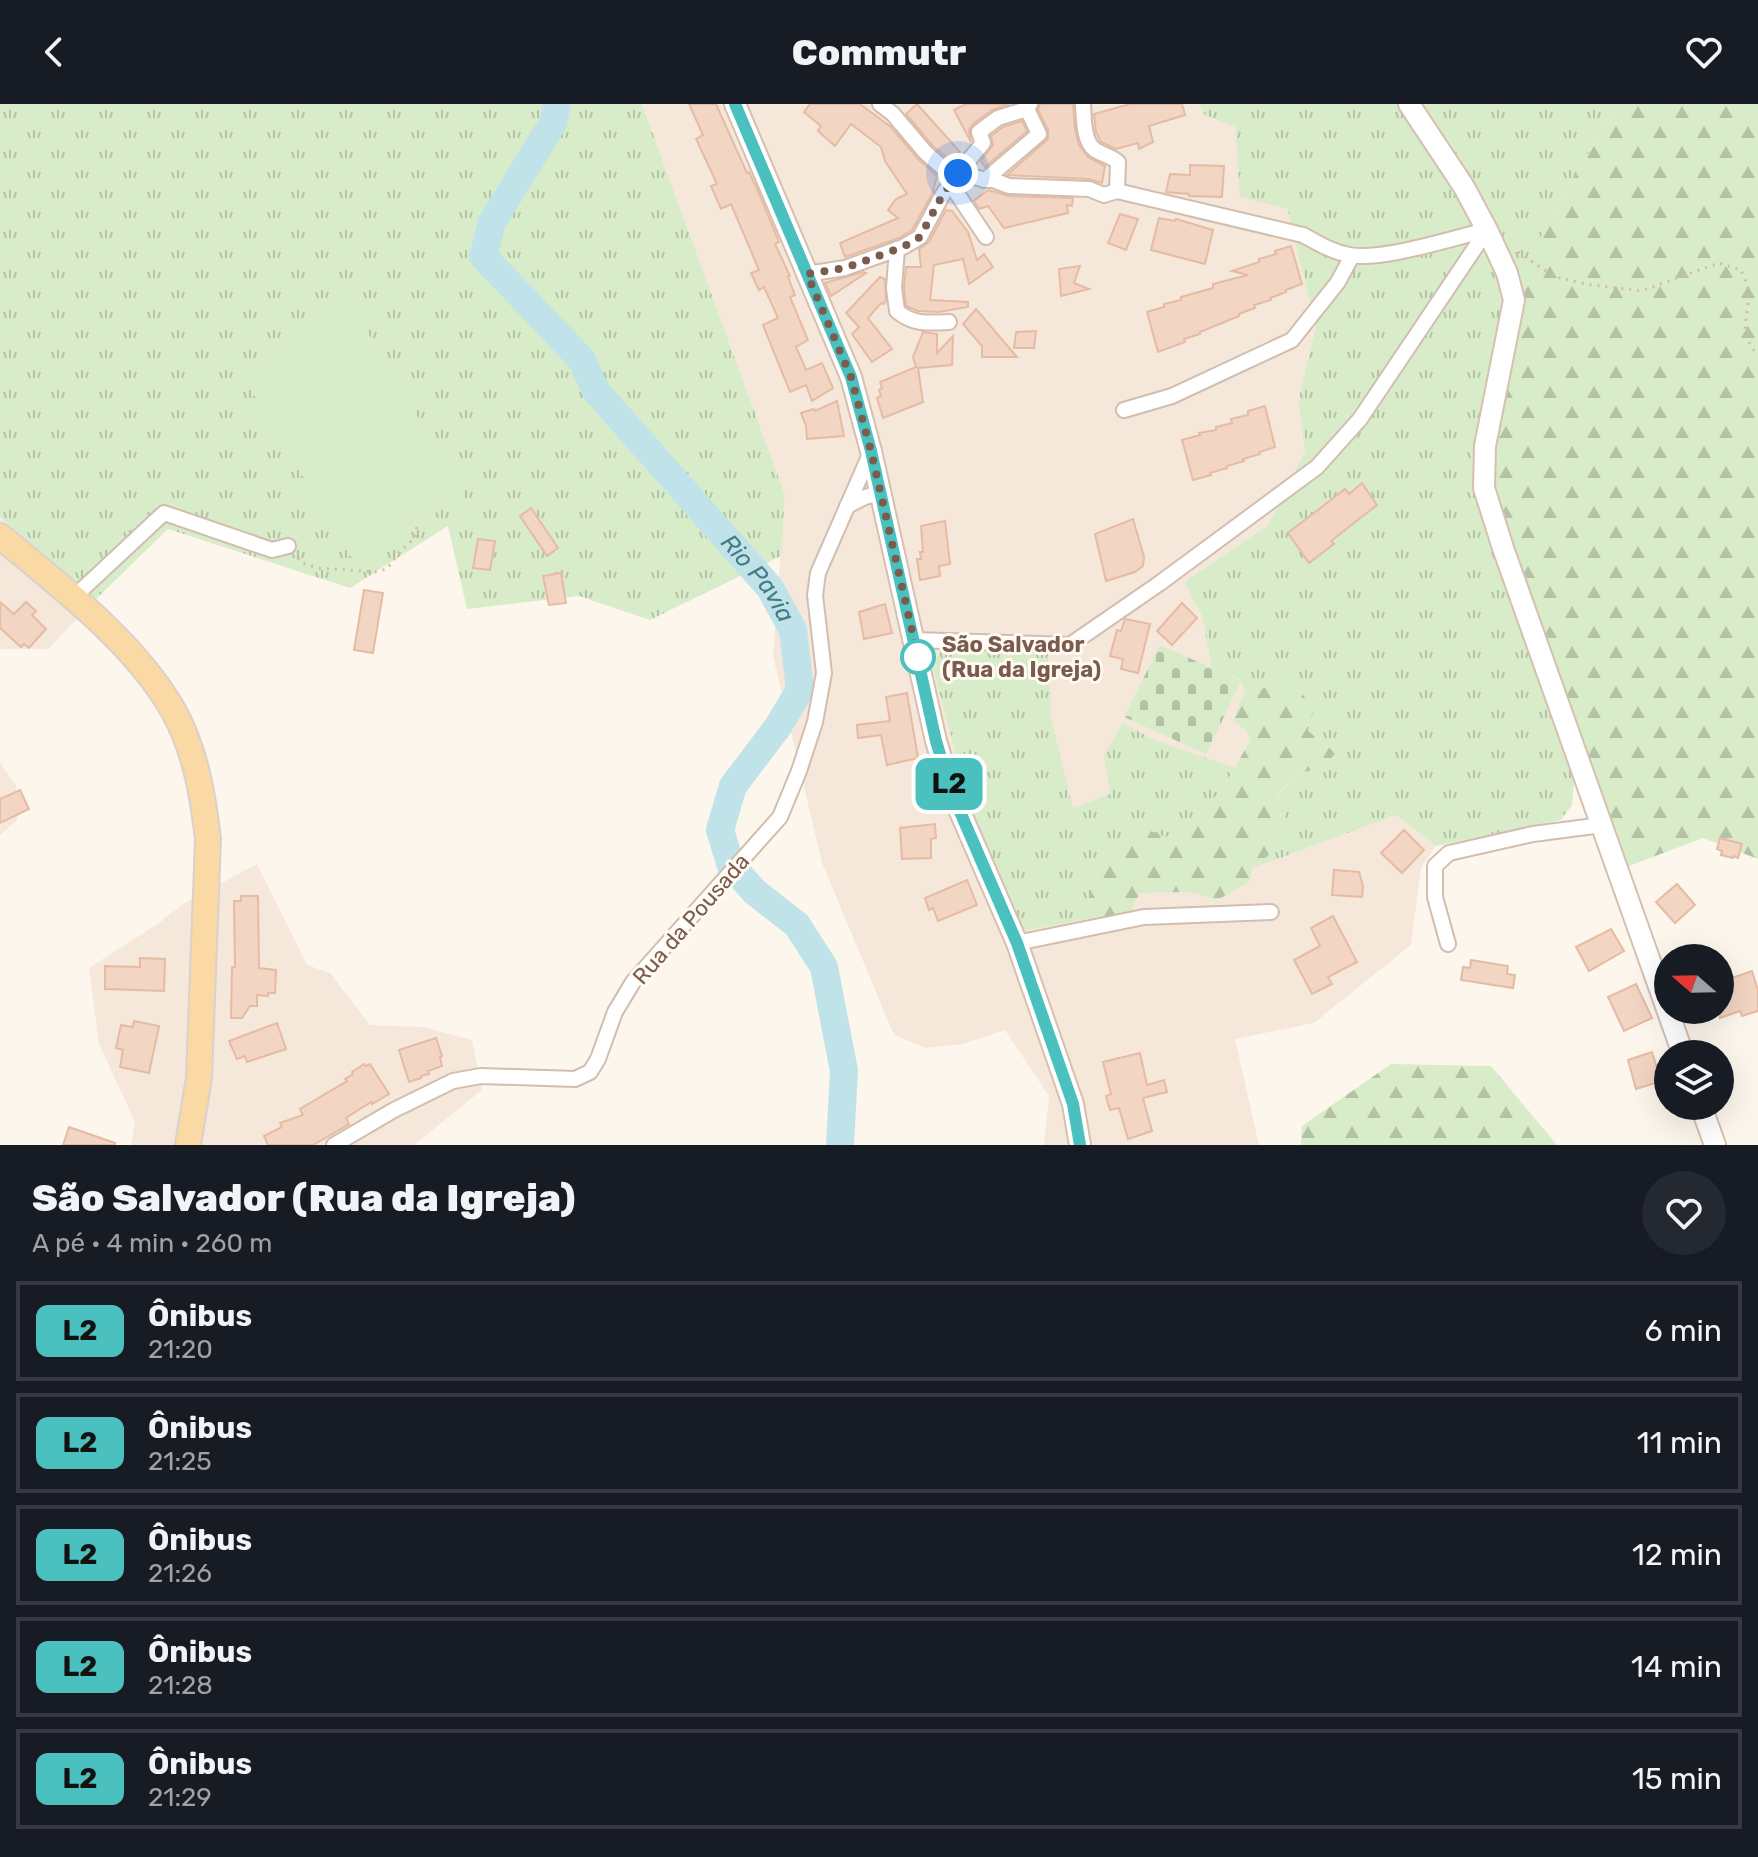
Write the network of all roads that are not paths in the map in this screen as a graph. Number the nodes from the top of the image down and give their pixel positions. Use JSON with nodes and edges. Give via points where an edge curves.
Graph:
{"nodes":[{"id":1,"x":735,"y":104,"type":"edge"},
{"id":2,"x":880,"y":104,"type":"edge"},
{"id":3,"x":1083,"y":104,"type":"edge"},
{"id":4,"x":1409,"y":104,"type":"edge"},
{"id":5,"x":1028,"y":106,"type":"edge"},
{"id":6,"x":954,"y":178,"type":"junction"},
{"id":7,"x":985,"y":180,"type":"junction"},
{"id":8,"x":1117,"y":191,"type":"junction"},
{"id":9,"x":1487,"y":230,"type":"junction"},
{"id":10,"x":986,"y":237,"type":"dead end"},
{"id":11,"x":897,"y":249,"type":"junction"},
{"id":12,"x":1352,"y":256,"type":"junction"},
{"id":13,"x":807,"y":274,"type":"junction"},
{"id":14,"x":949,"y":322,"type":"dead end"},
{"id":15,"x":1124,"y":410,"type":"dead end"},
{"id":16,"x":871,"y":451,"type":"junction"},
{"id":17,"x":880,"y":493,"type":"junction"},
{"id":18,"x":847,"y":506,"type":"junction"},
{"id":19,"x":0,"y":536,"type":"edge"},
{"id":20,"x":288,"y":546,"type":"road end"},
{"id":21,"x":74,"y":597,"type":"junction"},
{"id":22,"x":914,"y":640,"type":"junction"},
{"id":23,"x":1602,"y":825,"type":"junction"},
{"id":24,"x":1271,"y":912,"type":"dead end"},
{"id":25,"x":1017,"y":943,"type":"junction"},
{"id":26,"x":1448,"y":944,"type":"dead end"},
{"id":27,"x":1678,"y":1040,"type":"edge"},
{"id":28,"x":1706,"y":1120,"type":"edge"},
{"id":29,"x":188,"y":1145,"type":"edge"},
{"id":30,"x":334,"y":1145,"type":"edge"},
{"id":31,"x":1080,"y":1145,"type":"edge"},
{"id":32,"x":1715,"y":1145,"type":"edge"}],
"edges":[{"from":1,"to":13,"type":"street"},
{"from":2,"to":6,"type":"street"},
{"from":3,"to":8,"type":"street","via":[[1088,140],[1118,162]]},
{"from":4,"to":9,"type":"street"},
{"from":5,"to":6,"type":"street","via":[[979,132],[983,143]]},
{"from":5,"to":7,"type":"street","via":[[1039,134]]},
{"from":6,"to":7,"type":"street"},
{"from":6,"to":10,"type":"street"},
{"from":6,"to":11,"type":"street","via":[[920,237]]},
{"from":7,"to":8,"type":"street","via":[[1023,188],[1089,189],[1104,195]]},
{"from":8,"to":12,"type":"street","via":[[1303,235]]},
{"from":9,"to":12,"type":"street","via":[[1391,253]]},
{"from":9,"to":22,"type":"street","via":[[1360,419],[1317,467],[1160,583],[1070,645]]},
{"from":9,"to":23,"type":"street","via":[[1514,300],[1485,446],[1484,488]]},
{"from":11,"to":13,"type":"street","via":[[845,268]]},
{"from":11,"to":14,"type":"street","via":[[897,311],[918,323]]},
{"from":12,"to":15,"type":"street","via":[[1292,340],[1172,396]]},
{"from":13,"to":16,"type":"street","via":[[851,377]]},
{"from":16,"to":17,"type":"street"},
{"from":16,"to":18,"type":"street","name":"Rua da Pousada"},
{"from":17,"to":18,"type":"street"},
{"from":17,"to":22,"type":"street"},
{"from":18,"to":30,"type":"street","name":"Rua da Pousada","via":[[818,573],[815,595],[824,673],[815,722],[780,817],[633,982],[590,1072],[575,1079],[481,1076],[453,1081]]},
{"from":19,"to":21,"type":"main road"},
{"from":20,"to":21,"type":"street","via":[[272,550],[164,513]]},
{"from":21,"to":29,"type":"main road","via":[[116,638],[173,710],[204,802],[208,839],[199,1078]]},
{"from":22,"to":25,"type":"street","via":[[951,791]]},
{"from":23,"to":26,"type":"street","via":[[1449,853],[1435,866],[1435,897]]},
{"from":23,"to":27,"type":"street"},
{"from":24,"to":25,"type":"street","via":[[1144,917]]},
{"from":25,"to":31,"type":"street","via":[[1073,1104]]},
{"from":28,"to":32,"type":"street"}]}
